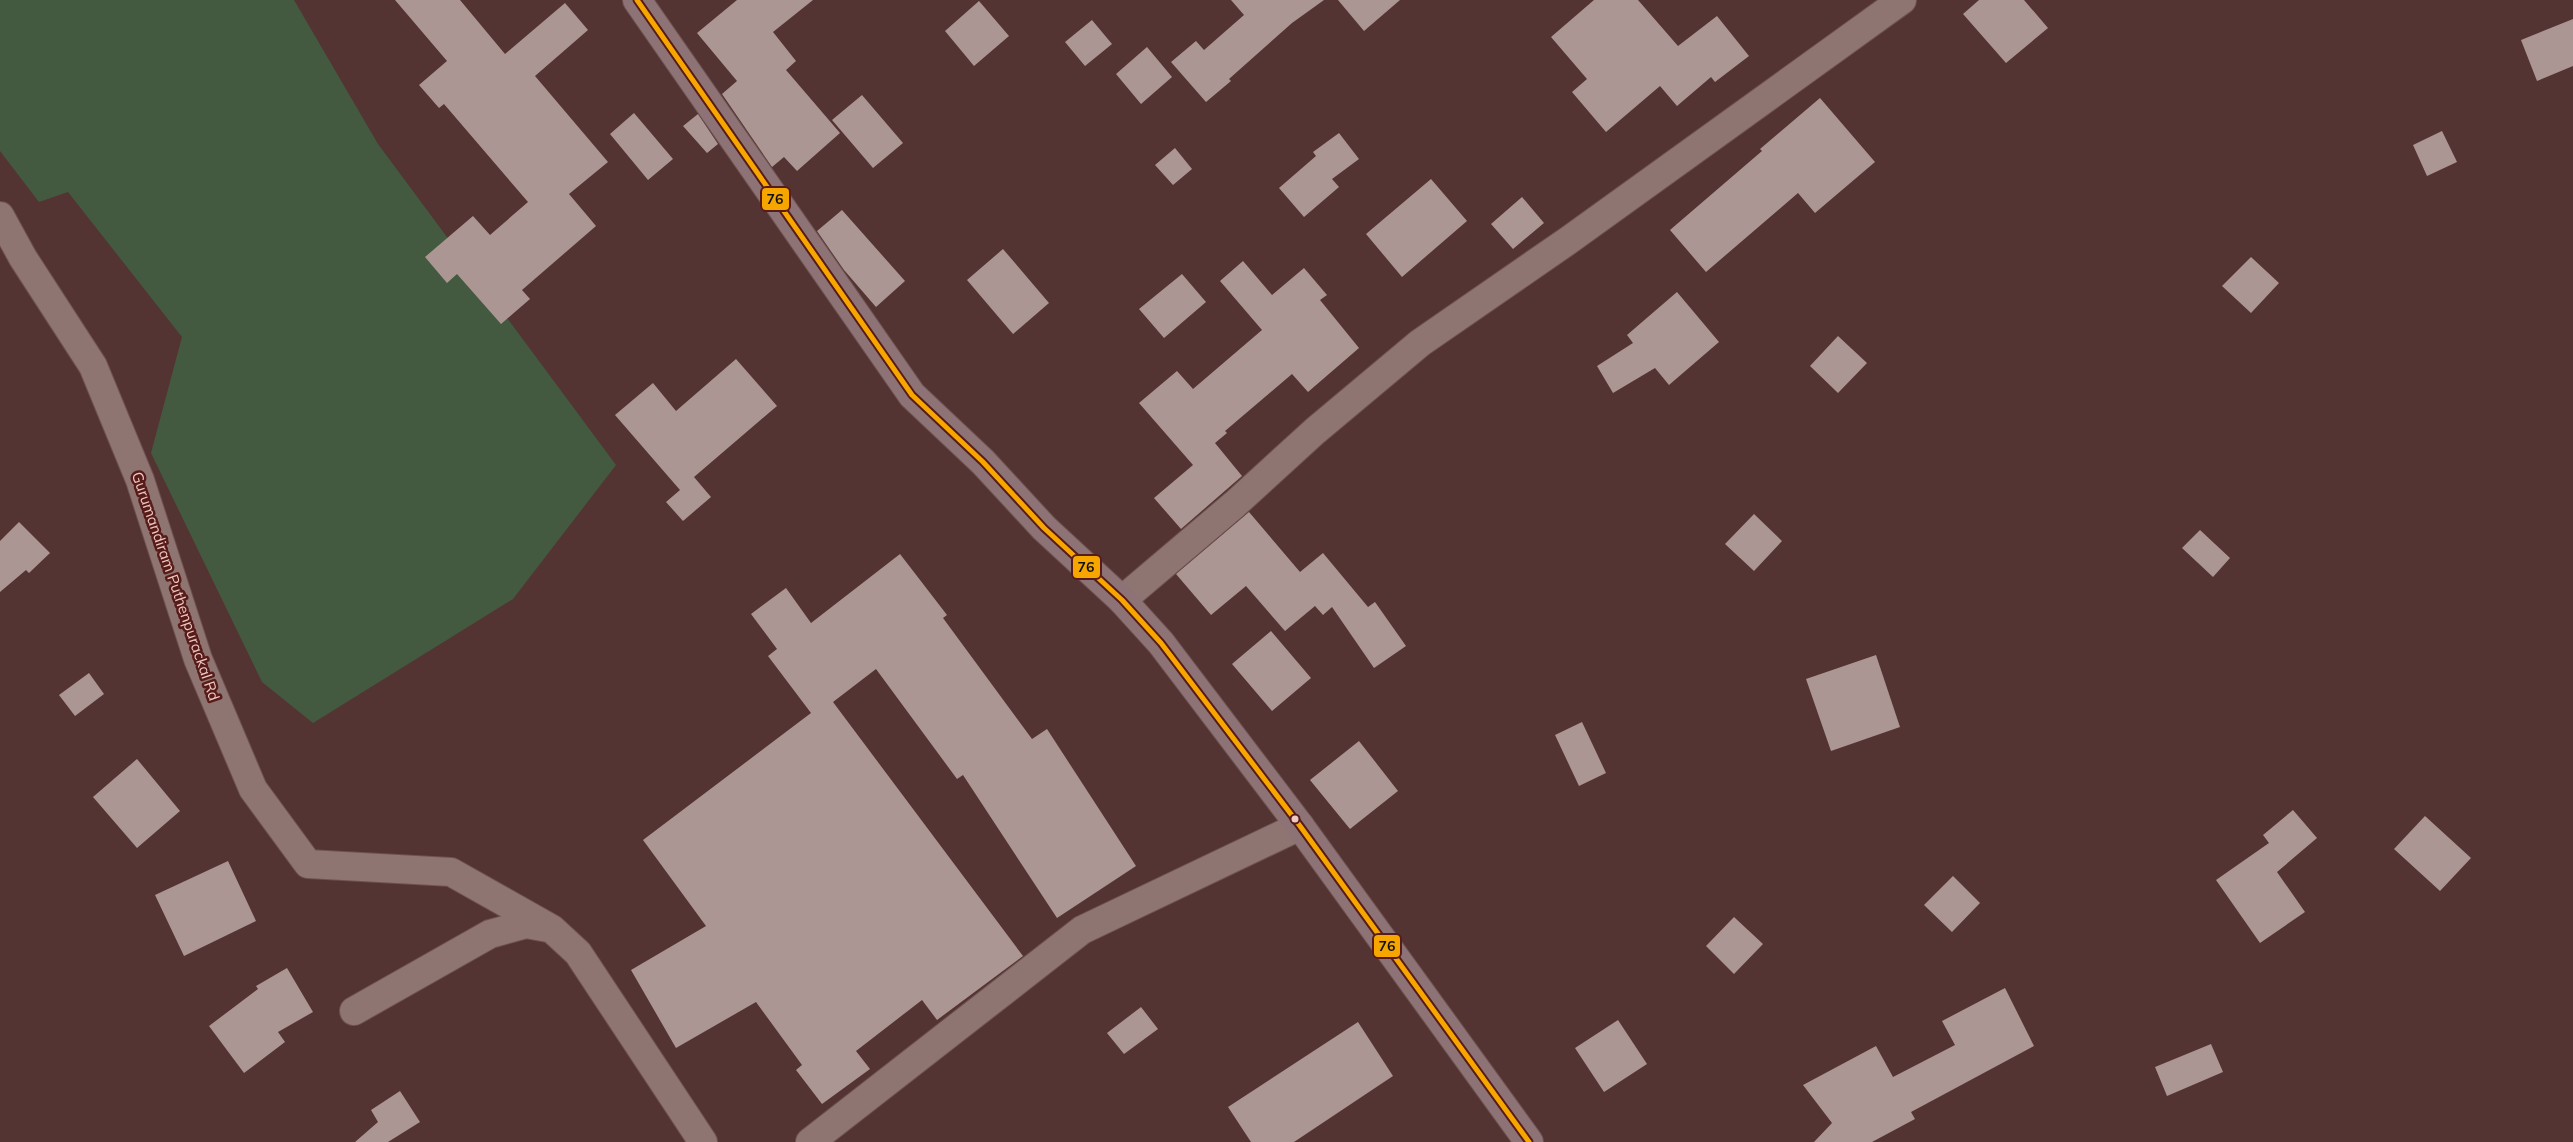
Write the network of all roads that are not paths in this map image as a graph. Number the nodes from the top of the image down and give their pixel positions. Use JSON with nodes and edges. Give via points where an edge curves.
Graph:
{"nodes":[{"id":1,"x":637,"y":0,"type":"edge"},
{"id":2,"x":1902,"y":0,"type":"edge"},
{"id":3,"x":0,"y":216,"type":"edge"},
{"id":4,"x":1122,"y":600,"type":"junction"},
{"id":5,"x":1300,"y":826,"type":"junction"},
{"id":6,"x":552,"y":929,"type":"junction"},
{"id":7,"x":354,"y":1011,"type":"dead end"},
{"id":8,"x":703,"y":1142,"type":"edge"},
{"id":9,"x":810,"y":1142,"type":"edge"},
{"id":10,"x":1529,"y":1142,"type":"edge"}],
"edges":[{"from":1,"to":4,"type":"main road","via":[[912,395],[983,462],[1044,528]]},
{"from":2,"to":4,"type":"street","via":[[1420,343]]},
{"from":3,"to":6,"type":"street","name":"Gurumandiram Puthenpurackal Rd","via":[[23,258],[93,366],[140,480],[198,659],[252,789],[308,864],[451,872]]},
{"from":4,"to":5,"type":"main road","via":[[1161,643]]},
{"from":5,"to":9,"type":"street","via":[[1082,930]]},
{"from":5,"to":10,"type":"main road"},
{"from":6,"to":7,"type":"street","via":[[526,924],[490,934]]},
{"from":6,"to":8,"type":"street","name":"Gurumandiram Puthenpurackal Rd","via":[[578,953]]}]}
